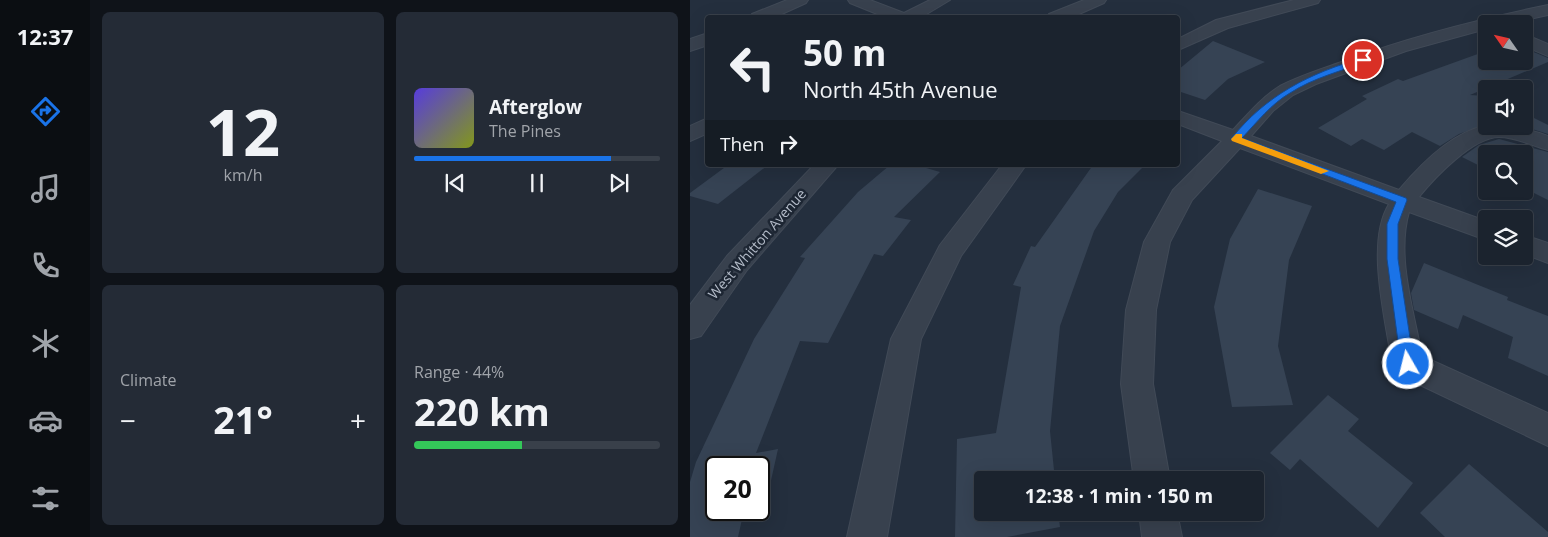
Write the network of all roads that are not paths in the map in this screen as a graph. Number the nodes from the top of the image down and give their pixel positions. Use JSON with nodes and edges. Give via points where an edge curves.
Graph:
{"nodes":[{"id":1,"x":800,"y":0,"type":"edge"},
{"id":2,"x":856,"y":0,"type":"edge"},
{"id":3,"x":942,"y":0,"type":"edge"},
{"id":4,"x":1098,"y":0,"type":"edge"},
{"id":5,"x":1312,"y":0,"type":"edge"},
{"id":6,"x":1548,"y":10,"type":"edge"},
{"id":7,"x":765,"y":15,"type":"edge"},
{"id":8,"x":897,"y":15,"type":"edge"},
{"id":9,"x":911,"y":15,"type":"edge"},
{"id":10,"x":1062,"y":15,"type":"edge"},
{"id":11,"x":1527,"y":15,"type":"edge"},
{"id":12,"x":1478,"y":27,"type":"edge"},
{"id":13,"x":705,"y":39,"type":"edge"},
{"id":14,"x":1180,"y":44,"type":"edge"},
{"id":15,"x":1533,"y":44,"type":"edge"},
{"id":16,"x":690,"y":46,"type":"edge"},
{"id":17,"x":1548,"y":51,"type":"edge"},
{"id":18,"x":1180,"y":119,"type":"edge"},
{"id":19,"x":705,"y":126,"type":"edge"},
{"id":20,"x":690,"y":135,"type":"edge"},
{"id":21,"x":1236,"y":139,"type":"junction"},
{"id":22,"x":1548,"y":143,"type":"edge"},
{"id":23,"x":825,"y":167,"type":"edge"},
{"id":24,"x":1013,"y":167,"type":"edge"},
{"id":25,"x":1402,"y":200,"type":"junction"},
{"id":26,"x":1478,"y":227,"type":"edge"},
{"id":27,"x":1533,"y":247,"type":"edge"},
{"id":28,"x":1548,"y":253,"type":"edge"},
{"id":29,"x":690,"y":327,"type":"edge"},
{"id":30,"x":1548,"y":430,"type":"edge"},
{"id":31,"x":1151,"y":471,"type":"edge"},
{"id":32,"x":1159,"y":521,"type":"edge"},
{"id":33,"x":867,"y":537,"type":"edge"},
{"id":34,"x":1162,"y":537,"type":"edge"}],
"edges":[{"from":1,"to":7,"type":"street"},
{"from":2,"to":8,"type":"street"},
{"from":3,"to":9,"type":"street"},
{"from":4,"to":10,"type":"street"},
{"from":5,"to":14,"type":"street","via":[[1222,24]]},
{"from":6,"to":11,"type":"street"},
{"from":12,"to":21,"type":"street","via":[[1400,47],[1308,80],[1286,91],[1266,107]]},
{"from":13,"to":16,"type":"street"},
{"from":15,"to":17,"type":"street"},
{"from":18,"to":21,"type":"street"},
{"from":19,"to":20,"type":"street"},
{"from":21,"to":25,"type":"street"},
{"from":21,"to":31,"type":"street","via":[[1182,196],[1157,242],[1141,310],[1137,384]]},
{"from":22,"to":25,"type":"street","via":[[1492,131],[1463,144],[1422,177]]},
{"from":23,"to":29,"type":"street","name":"West Whitton Avenue","via":[[737,264]]},
{"from":24,"to":33,"type":"street","via":[[949,252],[906,339]]},
{"from":25,"to":26,"type":"street"},
{"from":25,"to":30,"type":"street","via":[[1392,224],[1393,259],[1408,364]]},
{"from":27,"to":28,"type":"street"},
{"from":32,"to":34,"type":"street"}]}
